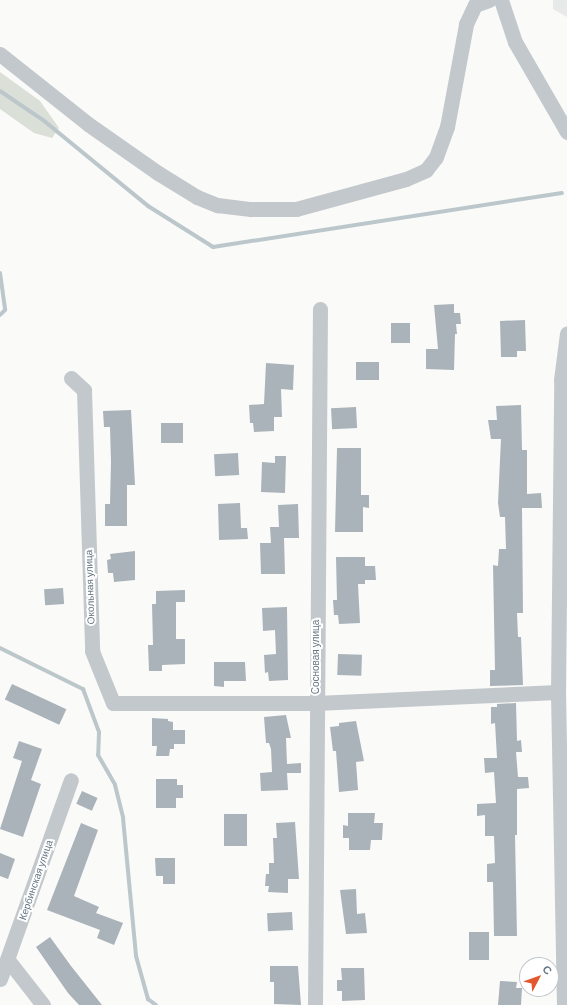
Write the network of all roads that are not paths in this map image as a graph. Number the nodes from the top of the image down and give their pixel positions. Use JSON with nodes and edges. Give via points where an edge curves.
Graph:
{"nodes":[{"id":1,"x":490,"y":0,"type":"edge"},
{"id":2,"x":501,"y":0,"type":"edge"},
{"id":3,"x":0,"y":54,"type":"edge"},
{"id":4,"x":567,"y":132,"type":"edge"},
{"id":5,"x":320,"y":309,"type":"dead end"},
{"id":6,"x":567,"y":333,"type":"edge"},
{"id":7,"x":71,"y":378,"type":"dead end"},
{"id":8,"x":564,"y":379,"type":"edge"},
{"id":9,"x":558,"y":692,"type":"junction"},
{"id":10,"x":316,"y":703,"type":"junction"},
{"id":11,"x":70,"y":780,"type":"dead end"},
{"id":12,"x":8,"y":960,"type":"junction"},
{"id":13,"x":0,"y":979,"type":"edge"},
{"id":14,"x":43,"y":1005,"type":"edge"},
{"id":15,"x":315,"y":1005,"type":"edge"},
{"id":16,"x":564,"y":1005,"type":"edge"}],
"edges":[{"from":1,"to":3,"type":"street","via":[[475,5],[466,24],[447,128],[436,158],[426,170],[406,179],[296,209],[251,209],[217,205],[197,197],[88,124]]},
{"from":2,"to":4,"type":"street","via":[[515,42]]},
{"from":5,"to":10,"type":"street","name":"Сосновая улица"},
{"from":6,"to":8,"type":"street"},
{"from":7,"to":10,"type":"street","name":"Окольная улица","via":[[84,390],[92,651],[113,703]]},
{"from":8,"to":9,"type":"street"},
{"from":9,"to":10,"type":"street"},
{"from":9,"to":16,"type":"street"},
{"from":10,"to":15,"type":"street","name":"Сосновая улица"},
{"from":11,"to":12,"type":"street","name":"Кербинская улица"},
{"from":12,"to":13,"type":"street","name":"Кербинская улица"},
{"from":12,"to":14,"type":"street"}]}
